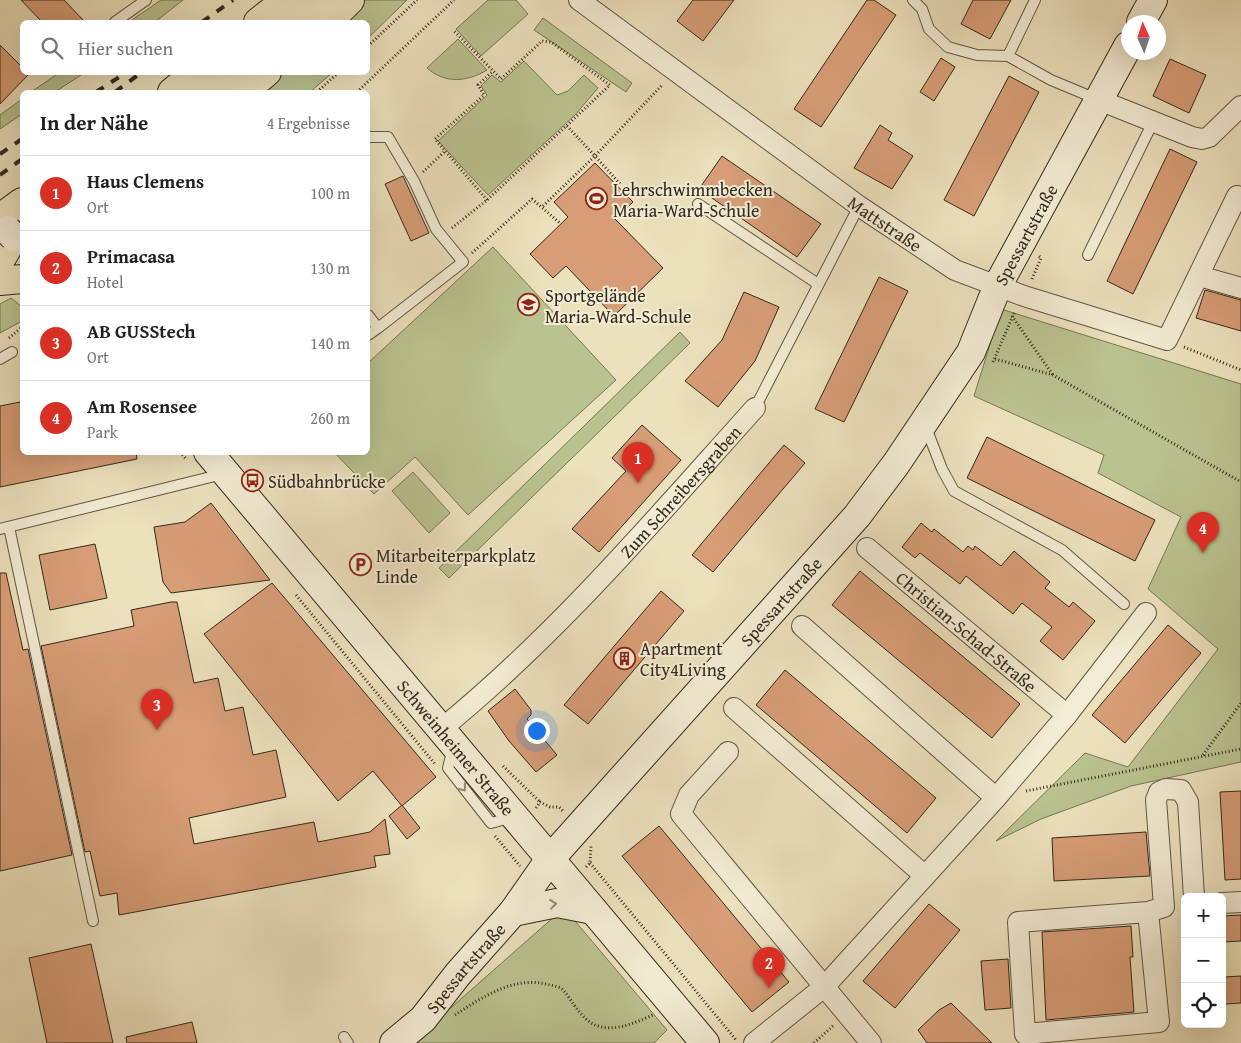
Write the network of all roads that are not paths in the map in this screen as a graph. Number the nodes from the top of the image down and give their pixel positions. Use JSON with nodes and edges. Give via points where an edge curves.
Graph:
{"nodes":[{"id":1,"x":146,"y":0,"type":"edge"},
{"id":2,"x":286,"y":0,"type":"edge"},
{"id":3,"x":319,"y":0,"type":"edge"},
{"id":4,"x":350,"y":0,"type":"edge"},
{"id":5,"x":579,"y":0,"type":"edge"},
{"id":6,"x":914,"y":0,"type":"edge"},
{"id":7,"x":1035,"y":0,"type":"edge"},
{"id":8,"x":1153,"y":0,"type":"edge"},
{"id":9,"x":1145,"y":15,"type":"edge"},
{"id":10,"x":117,"y":20,"type":"edge"},
{"id":11,"x":261,"y":20,"type":"edge"},
{"id":12,"x":294,"y":20,"type":"edge"},
{"id":13,"x":330,"y":20,"type":"edge"},
{"id":14,"x":1008,"y":56,"type":"junction"},
{"id":15,"x":1121,"y":60,"type":"edge"},
{"id":16,"x":192,"y":75,"type":"edge"},
{"id":17,"x":229,"y":75,"type":"edge"},
{"id":18,"x":264,"y":75,"type":"edge"},
{"id":19,"x":174,"y":90,"type":"edge"},
{"id":20,"x":210,"y":90,"type":"edge"},
{"id":21,"x":246,"y":90,"type":"edge"},
{"id":22,"x":1100,"y":100,"type":"junction"},
{"id":23,"x":1241,"y":106,"type":"edge"},
{"id":24,"x":1153,"y":122,"type":"junction"},
{"id":25,"x":370,"y":137,"type":"edge"},
{"id":26,"x":1241,"y":197,"type":"edge"},
{"id":27,"x":698,"y":204,"type":"dead end"},
{"id":28,"x":859,"y":206,"type":"junction"},
{"id":29,"x":20,"y":208,"type":"edge"},
{"id":30,"x":11,"y":234,"type":"edge"},
{"id":31,"x":1088,"y":255,"type":"dead end"},
{"id":32,"x":0,"y":261,"type":"edge"},
{"id":33,"x":1199,"y":276,"type":"junction"},
{"id":34,"x":20,"y":279,"type":"edge"},
{"id":35,"x":0,"y":281,"type":"edge"},
{"id":36,"x":818,"y":284,"type":"junction"},
{"id":37,"x":998,"y":285,"type":"junction"},
{"id":38,"x":1241,"y":288,"type":"edge"},
{"id":39,"x":370,"y":318,"type":"edge"},
{"id":40,"x":378,"y":328,"type":"junction"},
{"id":41,"x":370,"y":334,"type":"edge"},
{"id":42,"x":12,"y":352,"type":"dead end"},
{"id":43,"x":0,"y":358,"type":"edge"},
{"id":44,"x":755,"y":408,"type":"joint"},
{"id":45,"x":924,"y":422,"type":"junction"},
{"id":46,"x":214,"y":458,"type":"edge"},
{"id":47,"x":4,"y":528,"type":"edge"},
{"id":48,"x":867,"y":548,"type":"dead end"},
{"id":49,"x":1124,"y":604,"type":"dead end"},
{"id":50,"x":1146,"y":612,"type":"dead end"},
{"id":51,"x":802,"y":626,"type":"dead end"},
{"id":52,"x":734,"y":708,"type":"dead end"},
{"id":53,"x":1067,"y":714,"type":"junction"},
{"id":54,"x":447,"y":737,"type":"junction"},
{"id":55,"x":728,"y":752,"type":"dead end"},
{"id":56,"x":996,"y":798,"type":"junction"},
{"id":57,"x":550,"y":859,"type":"junction"},
{"id":58,"x":925,"y":876,"type":"junction"},
{"id":59,"x":1194,"y":893,"type":"edge"},
{"id":60,"x":1241,"y":902,"type":"edge"},
{"id":61,"x":1226,"y":903,"type":"edge"},
{"id":62,"x":593,"y":910,"type":"junction"},
{"id":63,"x":513,"y":912,"type":"junction"},
{"id":64,"x":1148,"y":912,"type":"junction"},
{"id":65,"x":93,"y":921,"type":"dead end"},
{"id":66,"x":824,"y":987,"type":"junction"},
{"id":67,"x":697,"y":1040,"type":"edge"},
{"id":68,"x":394,"y":1043,"type":"edge"},
{"id":69,"x":754,"y":1043,"type":"edge"},
{"id":70,"x":871,"y":1043,"type":"edge"}],
"edges":[{"from":1,"to":10,"type":"lane"},
{"from":2,"to":11,"type":"highway"},
{"from":3,"to":12,"type":"highway"},
{"from":4,"to":13,"type":"highway"},
{"from":5,"to":28,"type":"street","name":"Mattstraße"},
{"from":6,"to":14,"type":"lane","via":[[922,9],[929,29],[948,47],[977,55]]},
{"from":7,"to":14,"type":"lane"},
{"from":8,"to":9,"type":"street"},
{"from":14,"to":22,"type":"lane","via":[[1051,80]]},
{"from":15,"to":22,"type":"street","name":"Spessartstraße"},
{"from":16,"to":19,"type":"highway"},
{"from":17,"to":20,"type":"highway"},
{"from":18,"to":21,"type":"highway"},
{"from":22,"to":24,"type":"street"},
{"from":22,"to":37,"type":"street","name":"Spessartstraße"},
{"from":23,"to":24,"type":"street","via":[[1209,137],[1202,139]]},
{"from":24,"to":31,"type":"lane"},
{"from":25,"to":40,"type":"lane","via":[[388,137],[441,237],[462,262]]},
{"from":26,"to":33,"type":"street","via":[[1236,196]]},
{"from":27,"to":36,"type":"lane"},
{"from":28,"to":36,"type":"lane","name":"Zum Schreibersgraben"},
{"from":28,"to":37,"type":"street","name":"Mattstraße","via":[[955,270]]},
{"from":29,"to":30,"type":"highway"},
{"from":30,"to":32,"type":"highway"},
{"from":33,"to":37,"type":"street","name":"Mattstraße","via":[[1167,340]]},
{"from":33,"to":38,"type":"street"},
{"from":34,"to":35,"type":"highway"},
{"from":36,"to":44,"type":"lane","name":"Zum Schreibersgraben"},
{"from":37,"to":45,"type":"street","name":"Spessartstraße","via":[[971,352]]},
{"from":39,"to":40,"type":"lane"},
{"from":40,"to":41,"type":"lane"},
{"from":42,"to":43,"type":"lane"},
{"from":44,"to":54,"type":"street","name":"Zum Schreibersgraben","via":[[579,602]]},
{"from":45,"to":49,"type":"lane","via":[[954,491],[1062,550]]},
{"from":45,"to":57,"type":"street","name":"Spessartstraße","via":[[857,516]]},
{"from":46,"to":47,"type":"lane"},
{"from":46,"to":54,"type":"street","name":"Schweinheimer Straße"},
{"from":47,"to":65,"type":"lane"},
{"from":48,"to":53,"type":"street","name":"Christian-Schad-Straße"},
{"from":50,"to":53,"type":"street"},
{"from":51,"to":56,"type":"street"},
{"from":52,"to":58,"type":"street"},
{"from":53,"to":56,"type":"street"},
{"from":54,"to":57,"type":"street","name":"Schweinheimer Straße"},
{"from":55,"to":66,"type":"street","via":[[689,795],[681,814]]},
{"from":56,"to":58,"type":"street"},
{"from":57,"to":62,"type":"street","name":"Schweinheimer Straße"},
{"from":57,"to":63,"type":"street","name":"Spessartstraße"},
{"from":58,"to":66,"type":"street"},
{"from":59,"to":64,"type":"street","via":[[1188,802],[1181,790],[1166,789],[1159,792],[1156,800],[1164,907]]},
{"from":60,"to":61,"type":"street"},
{"from":63,"to":62,"type":"street","name":"Spessartstraße","one_way":true,"via":[[557,903]]},
{"from":62,"to":67,"type":"street","name":"Schweinheimer Straße","via":[[674,1007]]},
{"from":63,"to":68,"type":"street","name":"Spessartstraße","via":[[423,1019]]},
{"from":64,"to":64,"type":"street","via":[[1159,1022],[1026,1034],[1018,922]]},
{"from":66,"to":69,"type":"street"},
{"from":66,"to":70,"type":"street"}]}
